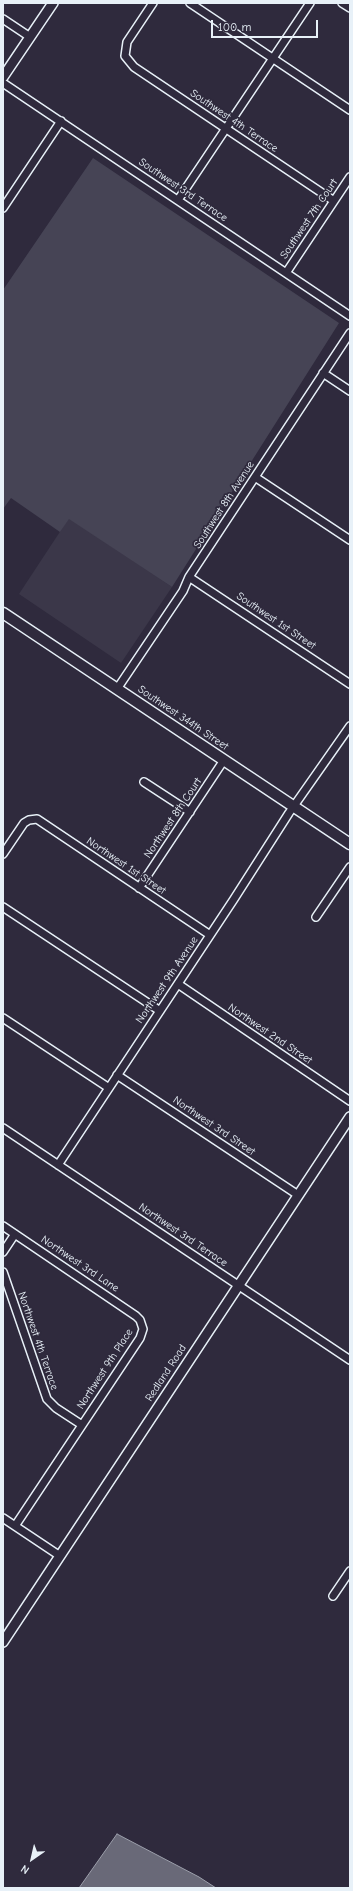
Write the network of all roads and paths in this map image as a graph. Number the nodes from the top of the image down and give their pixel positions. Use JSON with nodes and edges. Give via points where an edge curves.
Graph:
{"nodes":[{"id":1,"x":53,"y":3,"type":"edge"},
{"id":2,"x":153,"y":3,"type":"edge"},
{"id":3,"x":190,"y":3,"type":"edge"},
{"id":4,"x":310,"y":3,"type":"edge"},
{"id":5,"x":342,"y":3,"type":"edge"},
{"id":6,"x":350,"y":8,"type":"edge"},
{"id":7,"x":3,"y":19,"type":"edge"},
{"id":8,"x":30,"y":37,"type":"junction"},
{"id":9,"x":274,"y":58,"type":"junction"},
{"id":10,"x":3,"y":77,"type":"edge"},
{"id":11,"x":3,"y":83,"type":"edge"},
{"id":12,"x":350,"y":110,"type":"edge"},
{"id":13,"x":61,"y":121,"type":"junction"},
{"id":14,"x":225,"y":129,"type":"junction"},
{"id":15,"x":350,"y":177,"type":"edge"},
{"id":16,"x":178,"y":200,"type":"junction"},
{"id":17,"x":334,"y":201,"type":"junction"},
{"id":18,"x":3,"y":208,"type":"edge"},
{"id":19,"x":286,"y":273,"type":"junction"},
{"id":20,"x":350,"y":316,"type":"edge"},
{"id":21,"x":350,"y":333,"type":"edge"},
{"id":22,"x":323,"y":373,"type":"junction"},
{"id":23,"x":350,"y":391,"type":"edge"},
{"id":24,"x":255,"y":477,"type":"junction"},
{"id":25,"x":350,"y":540,"type":"edge"},
{"id":26,"x":189,"y":577,"type":"junction"},
{"id":27,"x":3,"y":613,"type":"edge"},
{"id":28,"x":350,"y":684,"type":"edge"},
{"id":29,"x":117,"y":689,"type":"junction"},
{"id":30,"x":350,"y":726,"type":"edge"},
{"id":31,"x":224,"y":760,"type":"junction"},
{"id":32,"x":144,"y":782,"type":"dead end"},
{"id":33,"x":293,"y":807,"type":"junction"},
{"id":34,"x":190,"y":812,"type":"junction"},
{"id":35,"x":350,"y":844,"type":"edge"},
{"id":36,"x":3,"y":854,"type":"edge"},
{"id":37,"x":350,"y":867,"type":"edge"},
{"id":38,"x":139,"y":888,"type":"junction"},
{"id":39,"x":3,"y":907,"type":"edge"},
{"id":40,"x":316,"y":917,"type":"dead end"},
{"id":41,"x":210,"y":935,"type":"junction"},
{"id":42,"x":178,"y":984,"type":"junction"},
{"id":43,"x":160,"y":1011,"type":"junction"},
{"id":44,"x":3,"y":1018,"type":"edge"},
{"id":45,"x":117,"y":1075,"type":"junction"},
{"id":46,"x":109,"y":1088,"type":"junction"},
{"id":47,"x":350,"y":1101,"type":"edge"},
{"id":48,"x":350,"y":1117,"type":"edge"},
{"id":49,"x":3,"y":1128,"type":"edge"},
{"id":50,"x":58,"y":1165,"type":"junction"},
{"id":51,"x":298,"y":1195,"type":"junction"},
{"id":52,"x":3,"y":1226,"type":"edge"},
{"id":53,"x":15,"y":1234,"type":"junction"},
{"id":54,"x":3,"y":1252,"type":"edge"},
{"id":55,"x":3,"y":1272,"type":"edge"},
{"id":56,"x":239,"y":1286,"type":"junction"},
{"id":57,"x":142,"y":1324,"type":"joint"},
{"id":58,"x":350,"y":1360,"type":"edge"},
{"id":59,"x":82,"y":1425,"type":"junction"},
{"id":60,"x":3,"y":1518,"type":"edge"},
{"id":61,"x":15,"y":1526,"type":"junction"},
{"id":62,"x":60,"y":1556,"type":"junction"},
{"id":63,"x":350,"y":1571,"type":"edge"},
{"id":64,"x":347,"y":1580,"type":"edge"},
{"id":65,"x":333,"y":1596,"type":"dead end"},
{"id":66,"x":3,"y":1642,"type":"edge"}],
"edges":[{"from":1,"to":8,"type":"street"},
{"from":2,"to":14,"type":"street","name":"Southwest 4th Terrace","via":[[126,42],[125,56],[134,67]]},
{"from":3,"to":9,"type":"street"},
{"from":4,"to":9,"type":"street"},
{"from":5,"to":6,"type":"street"},
{"from":7,"to":8,"type":"street"},
{"from":8,"to":10,"type":"street"},
{"from":9,"to":12,"type":"street"},
{"from":9,"to":14,"type":"street"},
{"from":11,"to":13,"type":"street","name":"Southwest 3rd Terrace"},
{"from":13,"to":16,"type":"street","name":"Southwest 3rd Terrace"},
{"from":13,"to":18,"type":"street"},
{"from":14,"to":16,"type":"street"},
{"from":14,"to":17,"type":"street","name":"Southwest 4th Terrace"},
{"from":15,"to":17,"type":"street","name":"Southwest 7th Court"},
{"from":16,"to":19,"type":"street","name":"Southwest 3rd Terrace"},
{"from":17,"to":19,"type":"street","name":"Southwest 7th Court"},
{"from":19,"to":20,"type":"street","name":"Southwest 3rd Terrace"},
{"from":21,"to":22,"type":"street","name":"Southwest 8th Avenue"},
{"from":22,"to":23,"type":"street"},
{"from":22,"to":24,"type":"street","name":"Southwest 8th Avenue"},
{"from":24,"to":25,"type":"street"},
{"from":24,"to":26,"type":"street","name":"Southwest 8th Avenue"},
{"from":26,"to":28,"type":"street","name":"Southwest 1st Street"},
{"from":26,"to":29,"type":"street","name":"Southwest 8th Avenue","via":[[183,591]]},
{"from":27,"to":29,"type":"main road","name":"Southwest 344th Street"},
{"from":29,"to":31,"type":"main road","name":"Southwest 344th Street"},
{"from":30,"to":33,"type":"street","name":"Northwest 9th Avenue"},
{"from":31,"to":33,"type":"main road","name":"Southwest 344th Street"},
{"from":31,"to":34,"type":"street","name":"Northwest 8th Court"},
{"from":32,"to":34,"type":"street"},
{"from":33,"to":35,"type":"main road","name":"Southwest 344th Street"},
{"from":33,"to":41,"type":"street","name":"Northwest 9th Avenue"},
{"from":34,"to":38,"type":"street","name":"Northwest 8th Court"},
{"from":36,"to":38,"type":"street","name":"Northwest 1st Street","via":[[22,825],[29,820],[37,819]]},
{"from":37,"to":40,"type":"street"},
{"from":38,"to":41,"type":"street","name":"Northwest 1st Street"},
{"from":39,"to":43,"type":"street"},
{"from":41,"to":42,"type":"street","name":"Northwest 9th Avenue"},
{"from":42,"to":43,"type":"street","name":"Northwest 9th Avenue"},
{"from":42,"to":47,"type":"street","name":"Northwest 2nd Street"},
{"from":43,"to":45,"type":"street","name":"Northwest 9th Avenue"},
{"from":44,"to":46,"type":"street"},
{"from":45,"to":46,"type":"street","name":"Northwest 9th Avenue"},
{"from":45,"to":51,"type":"street","name":"Northwest 3rd Street"},
{"from":46,"to":50,"type":"street","name":"Northwest 9th Avenue"},
{"from":48,"to":51,"type":"street","name":"Redland Road"},
{"from":49,"to":50,"type":"street","name":"Northwest 3rd Terrace"},
{"from":50,"to":56,"type":"street","name":"Northwest 3rd Terrace"},
{"from":51,"to":56,"type":"street","name":"Redland Road"},
{"from":52,"to":53,"type":"street","name":"Northwest 3rd Lane"},
{"from":53,"to":54,"type":"street"},
{"from":53,"to":57,"type":"street","name":"Northwest 3rd Lane","via":[[136,1316]]},
{"from":55,"to":59,"type":"street","name":"Northwest 4th Terrace","via":[[47,1400]]},
{"from":56,"to":58,"type":"street","name":"Northwest 3rd Terrace"},
{"from":56,"to":62,"type":"street","name":"Redland Road"},
{"from":57,"to":59,"type":"street","name":"Northwest 9th Place","via":[[140,1338]]},
{"from":59,"to":61,"type":"street","name":"Northwest 9th Place"},
{"from":60,"to":61,"type":"street"},
{"from":61,"to":62,"type":"street"},
{"from":62,"to":66,"type":"street","name":"Redland Road"},
{"from":63,"to":64,"type":"street"},
{"from":64,"to":65,"type":"street"}]}
